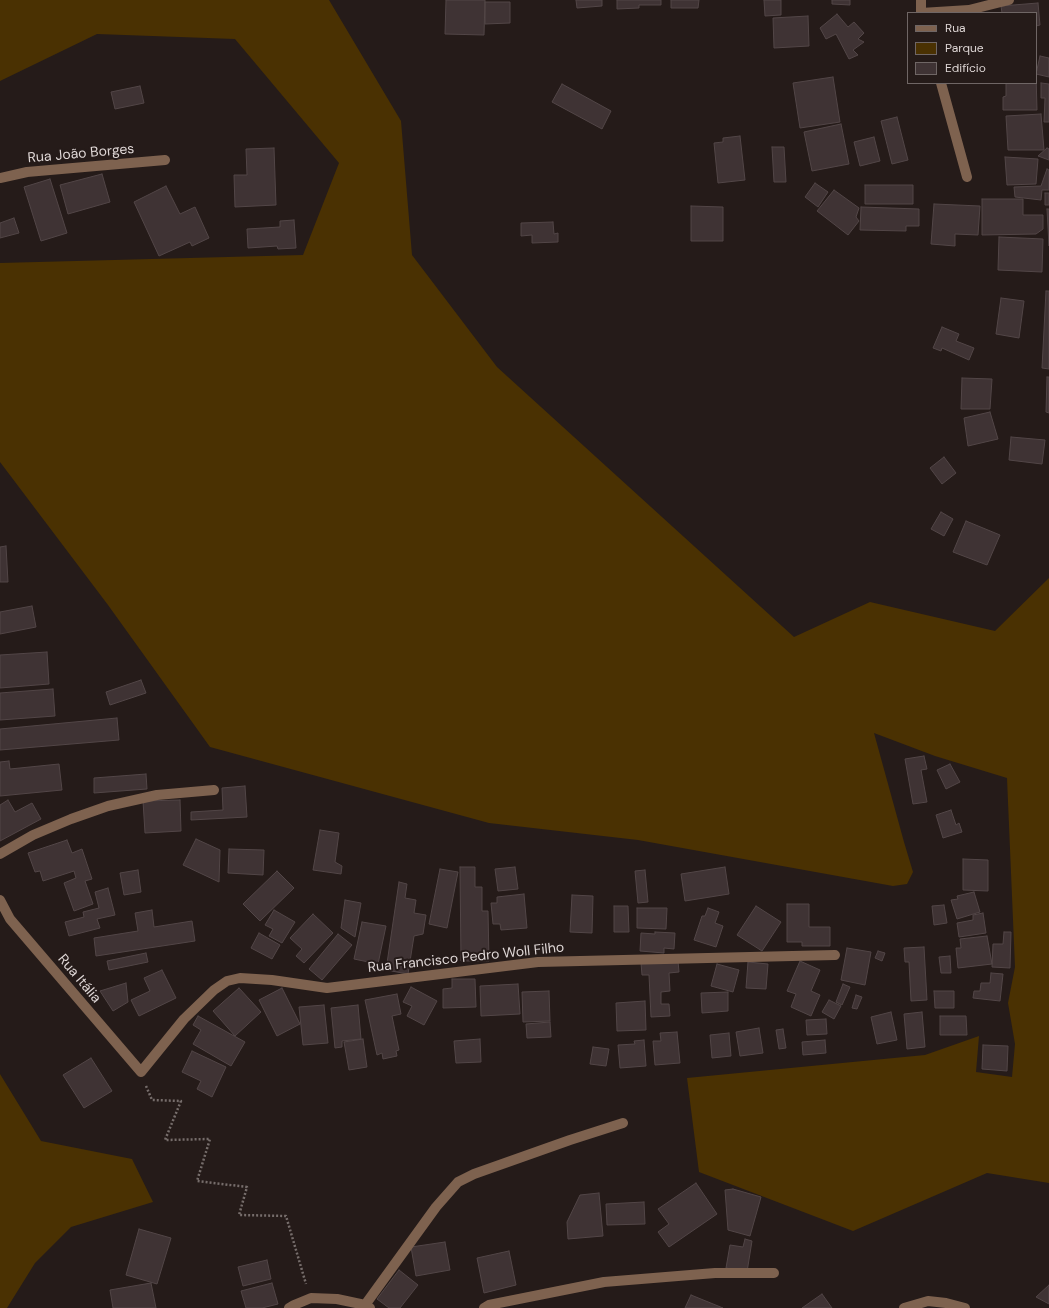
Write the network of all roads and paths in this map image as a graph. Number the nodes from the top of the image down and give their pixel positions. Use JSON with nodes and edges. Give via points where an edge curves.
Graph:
{"nodes":[{"id":1,"x":921,"y":0,"type":"edge"},
{"id":2,"x":1009,"y":0,"type":"edge"},
{"id":3,"x":921,"y":12,"type":"edge"},
{"id":4,"x":937,"y":12,"type":"edge"},
{"id":5,"x":941,"y":84,"type":"edge"},
{"id":6,"x":165,"y":160,"type":"dead end"},
{"id":7,"x":967,"y":177,"type":"dead end"},
{"id":8,"x":0,"y":178,"type":"edge"},
{"id":9,"x":214,"y":790,"type":"dead end"},
{"id":10,"x":0,"y":854,"type":"edge"},
{"id":11,"x":0,"y":900,"type":"edge"},
{"id":12,"x":835,"y":955,"type":"dead end"},
{"id":13,"x":141,"y":1072,"type":"junction"},
{"id":14,"x":623,"y":1123,"type":"dead end"},
{"id":15,"x":774,"y":1273,"type":"dead end"},
{"id":16,"x":311,"y":1298,"type":"junction"},
{"id":17,"x":367,"y":1307,"type":"edge"},
{"id":18,"x":289,"y":1308,"type":"edge"},
{"id":19,"x":484,"y":1308,"type":"edge"},
{"id":20,"x":904,"y":1308,"type":"edge"},
{"id":21,"x":965,"y":1308,"type":"edge"}],
"edges":[{"from":1,"to":3,"type":"street"},
{"from":2,"to":4,"type":"street","via":[[969,10]]},
{"from":5,"to":7,"type":"street"},
{"from":6,"to":8,"type":"street","name":"Rua João Borges","via":[[27,172]]},
{"from":9,"to":10,"type":"street","via":[[157,795],[108,806],[33,835]]},
{"from":11,"to":13,"type":"street","name":"Rua Itália","via":[[10,919]]},
{"from":12,"to":13,"type":"street","name":"Rua Francisco Pedro Woll Filho","via":[[538,962],[327,988],[240,978],[227,981],[214,990],[184,1019]]},
{"from":13,"to":16,"type":"path","via":[[152,1100],[181,1101],[165,1140],[210,1139],[197,1181],[247,1187],[239,1215],[286,1216]]},
{"from":14,"to":17,"type":"street","via":[[474,1174],[458,1182],[436,1206]]},
{"from":15,"to":19,"type":"street","via":[[715,1273],[604,1282],[488,1305]]},
{"from":16,"to":17,"type":"street","via":[[337,1299]]},
{"from":16,"to":18,"type":"street"},
{"from":20,"to":21,"type":"street","via":[[928,1301]]}]}
